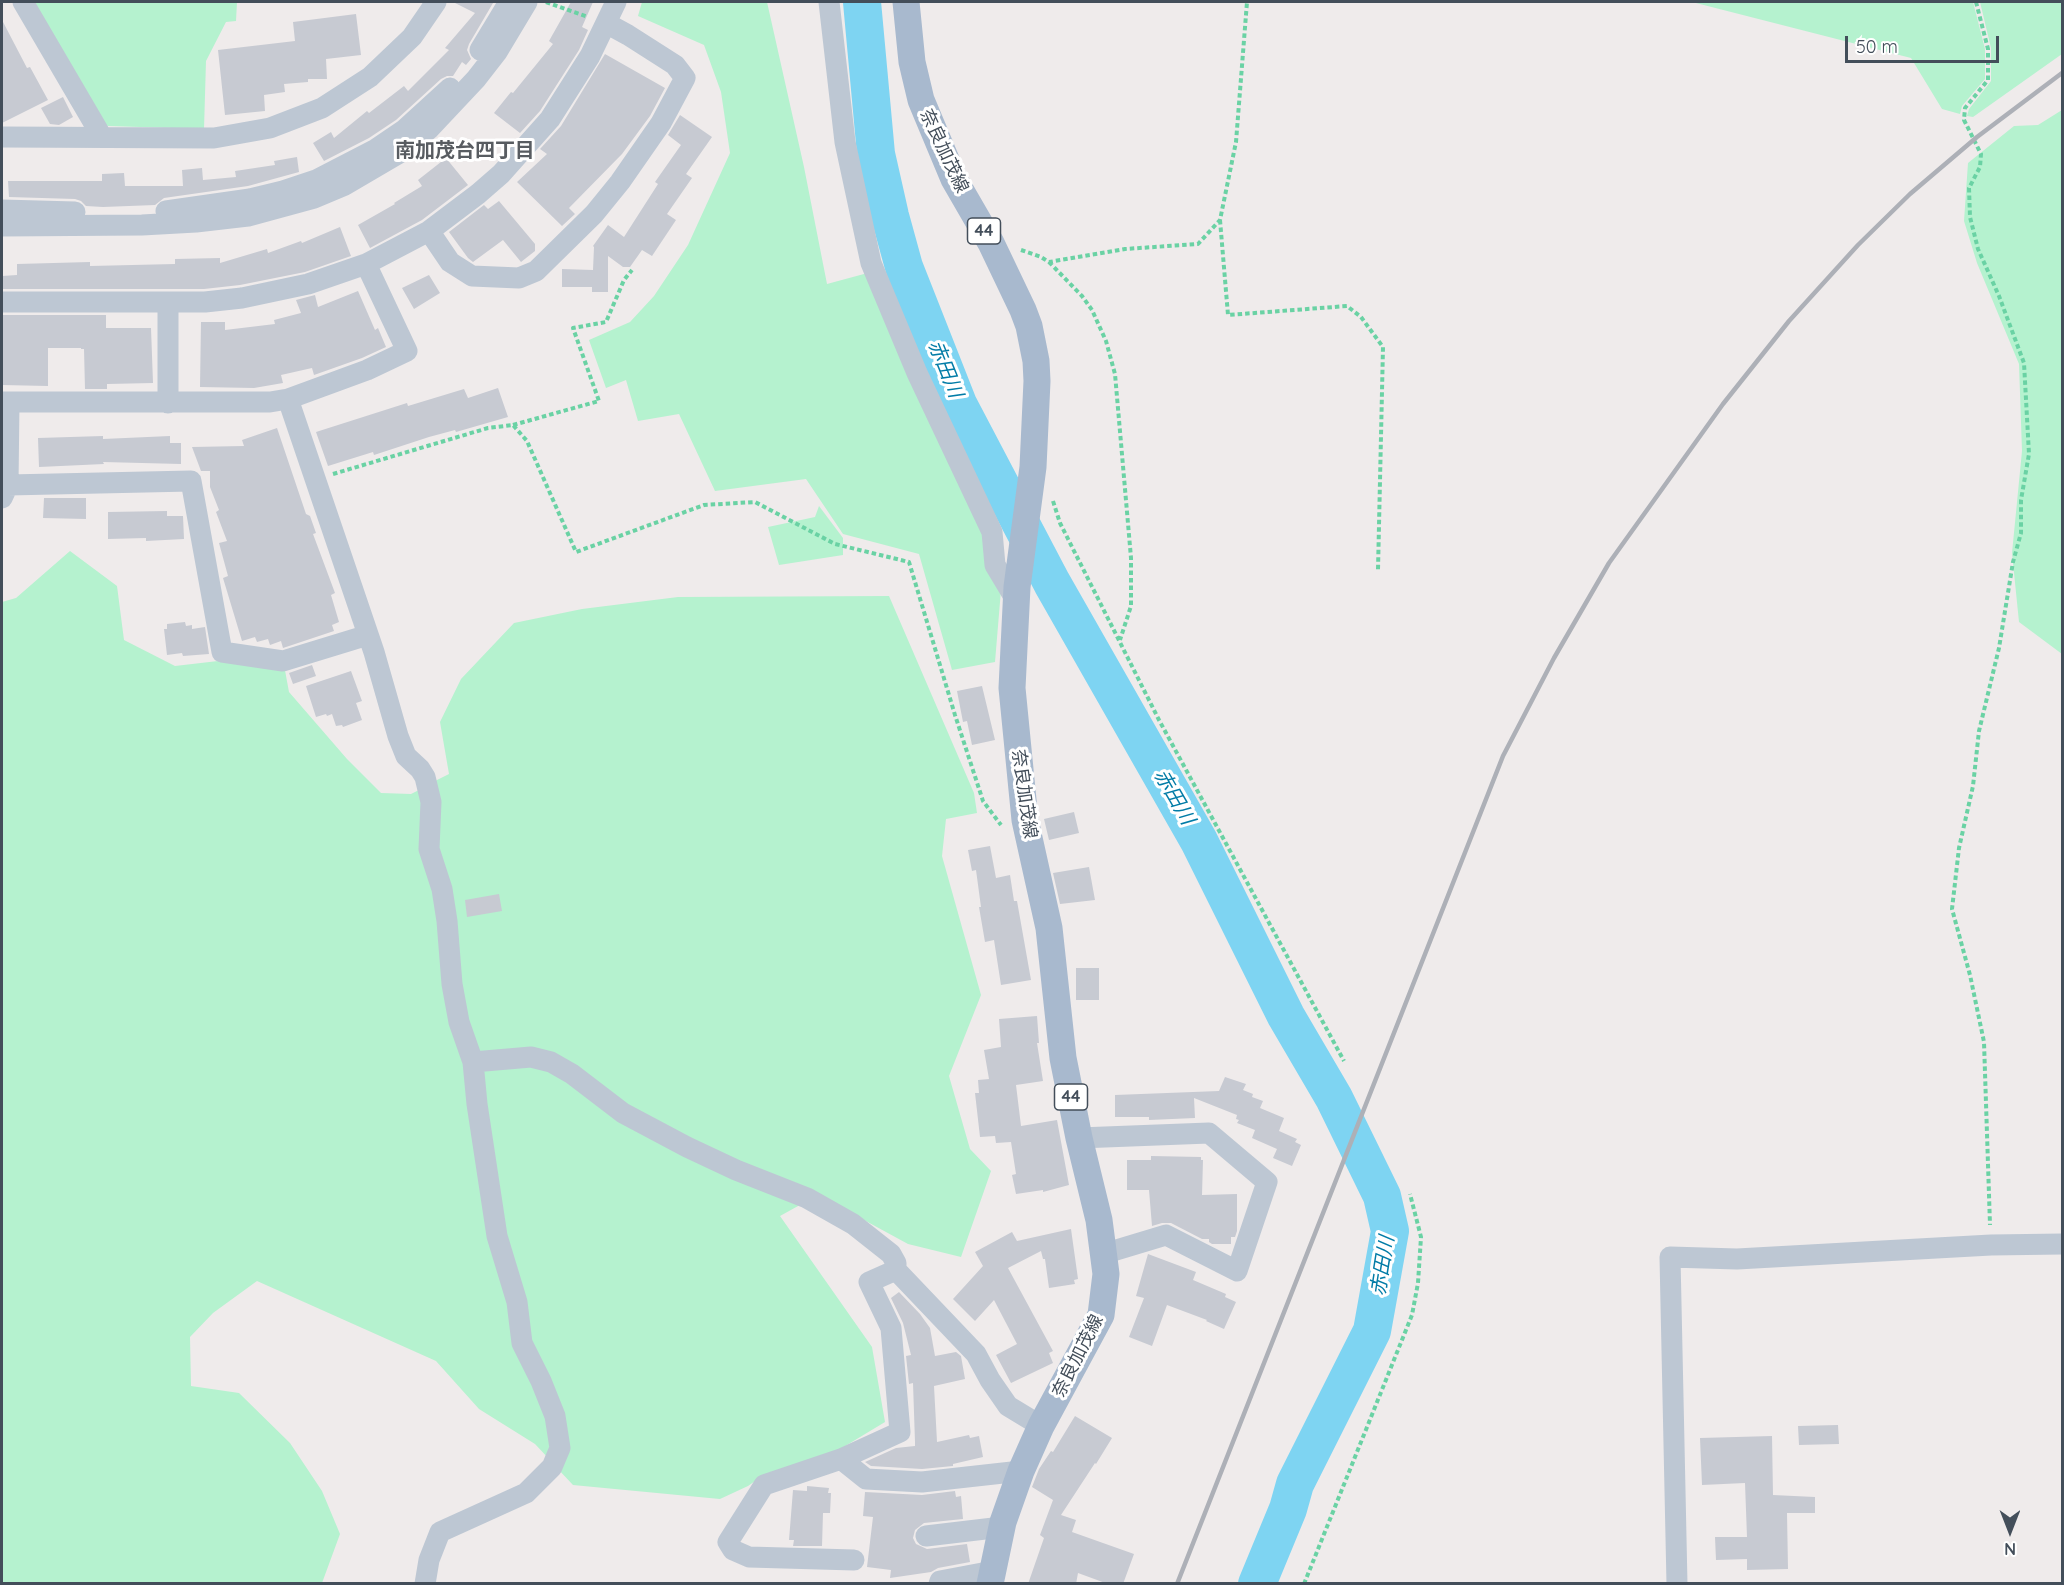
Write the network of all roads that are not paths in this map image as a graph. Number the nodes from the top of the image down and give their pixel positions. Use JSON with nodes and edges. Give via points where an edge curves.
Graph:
{"nodes":[{"id":1,"x":23,"y":2,"type":"edge"},
{"id":2,"x":436,"y":2,"type":"edge"},
{"id":3,"x":509,"y":2,"type":"edge"},
{"id":4,"x":527,"y":2,"type":"edge"},
{"id":5,"x":616,"y":2,"type":"edge"},
{"id":6,"x":830,"y":2,"type":"edge"},
{"id":7,"x":906,"y":2,"type":"edge"},
{"id":8,"x":606,"y":23,"type":"junction"},
{"id":9,"x":2,"y":137,"type":"edge"},
{"id":10,"x":102,"y":137,"type":"junction"},
{"id":11,"x":2,"y":210,"type":"edge"},
{"id":12,"x":2,"y":226,"type":"edge"},
{"id":13,"x":429,"y":231,"type":"junction"},
{"id":14,"x":366,"y":264,"type":"junction"},
{"id":15,"x":2,"y":302,"type":"edge"},
{"id":16,"x":168,"y":302,"type":"junction"},
{"id":17,"x":288,"y":399,"type":"junction"},
{"id":18,"x":5,"y":402,"type":"edge"},
{"id":19,"x":168,"y":403,"type":"junction"},
{"id":20,"x":4,"y":489,"type":"edge"},
{"id":21,"x":1016,"y":594,"type":"junction"},
{"id":22,"x":368,"y":635,"type":"junction"},
{"id":23,"x":473,"y":1062,"type":"junction"},
{"id":24,"x":1079,"y":1138,"type":"junction"},
{"id":25,"x":2062,"y":1244,"type":"edge"},
{"id":26,"x":1103,"y":1254,"type":"junction"},
{"id":27,"x":896,"y":1270,"type":"junction"},
{"id":28,"x":1041,"y":1426,"type":"junction"},
{"id":29,"x":841,"y":1459,"type":"junction"},
{"id":30,"x":1021,"y":1471,"type":"junction"},
{"id":31,"x":1002,"y":1527,"type":"junction"},
{"id":32,"x":926,"y":1536,"type":"dead end"},
{"id":33,"x":854,"y":1560,"type":"dead end"},
{"id":34,"x":991,"y":1577,"type":"edge"},
{"id":35,"x":425,"y":1584,"type":"edge"},
{"id":36,"x":939,"y":1584,"type":"edge"},
{"id":37,"x":1677,"y":1584,"type":"edge"}],
"edges":[{"from":1,"to":10,"type":"street"},
{"from":2,"to":10,"type":"street","via":[[412,37],[370,77],[297,119],[214,138]]},
{"from":3,"to":11,"type":"street","via":[[469,65],[430,108],[376,149],[315,180],[250,199],[146,213]]},
{"from":4,"to":12,"type":"street","via":[[483,70],[429,129],[404,151],[335,190],[248,216],[196,222]]},
{"from":5,"to":8,"type":"street"},
{"from":6,"to":21,"type":"street","via":[[845,142],[871,263],[917,373],[992,532],[995,565]]},
{"from":7,"to":21,"type":"main road","name":"奈良加茂線","number":"44","via":[[912,62],[921,100],[954,179],[1023,310],[1033,343],[1037,381],[1033,467]]},
{"from":8,"to":13,"type":"street","via":[[571,88],[527,147],[478,194]]},
{"from":8,"to":13,"type":"street","via":[[675,64],[685,78],[641,153],[594,214],[536,270],[519,278],[472,276],[450,262]]},
{"from":9,"to":10,"type":"street"},
{"from":13,"to":14,"type":"street"},
{"from":14,"to":16,"type":"street","via":[[279,292]]},
{"from":14,"to":17,"type":"street","via":[[407,351]]},
{"from":15,"to":16,"type":"street"},
{"from":16,"to":19,"type":"street"},
{"from":17,"to":19,"type":"street"},
{"from":17,"to":22,"type":"street"},
{"from":18,"to":19,"type":"street"},
{"from":18,"to":20,"type":"street"},
{"from":20,"to":22,"type":"street","via":[[191,481],[222,652],[283,661]]},
{"from":21,"to":24,"type":"main road","name":"奈良加茂線","number":"44","via":[[1012,688],[1025,820],[1049,928],[1063,1058]]},
{"from":22,"to":23,"type":"street","via":[[406,756],[425,777],[430,802],[429,849],[442,889],[459,1022]]},
{"from":23,"to":27,"type":"street","via":[[531,1057],[551,1062],[623,1113],[736,1170],[807,1198],[854,1224],[891,1254]]},
{"from":23,"to":35,"type":"street","via":[[497,1236],[517,1302],[522,1343],[555,1416],[560,1448],[552,1467],[526,1493],[440,1532]]},
{"from":24,"to":26,"type":"main road","name":"奈良加茂線","number":"44"},
{"from":24,"to":26,"type":"street","via":[[1209,1133],[1267,1182],[1237,1271],[1166,1235]]},
{"from":25,"to":37,"type":"street","via":[[1737,1259],[1670,1257]]},
{"from":26,"to":28,"type":"main road","name":"奈良加茂線","number":"44","via":[[1106,1274],[1101,1315]]},
{"from":27,"to":28,"type":"street","via":[[976,1353],[1008,1406]]},
{"from":27,"to":29,"type":"street","via":[[869,1282],[891,1328],[900,1432]]},
{"from":28,"to":30,"type":"main road","name":"奈良加茂線","number":"44"},
{"from":29,"to":30,"type":"street","via":[[866,1479],[922,1482]]},
{"from":29,"to":33,"type":"street","via":[[764,1485],[728,1542],[733,1550],[749,1557]]},
{"from":30,"to":31,"type":"main road","name":"奈良加茂線","number":"44"},
{"from":31,"to":32,"type":"street"},
{"from":31,"to":34,"type":"main road","name":"奈良加茂線","number":"44"},
{"from":34,"to":36,"type":"street"}]}
